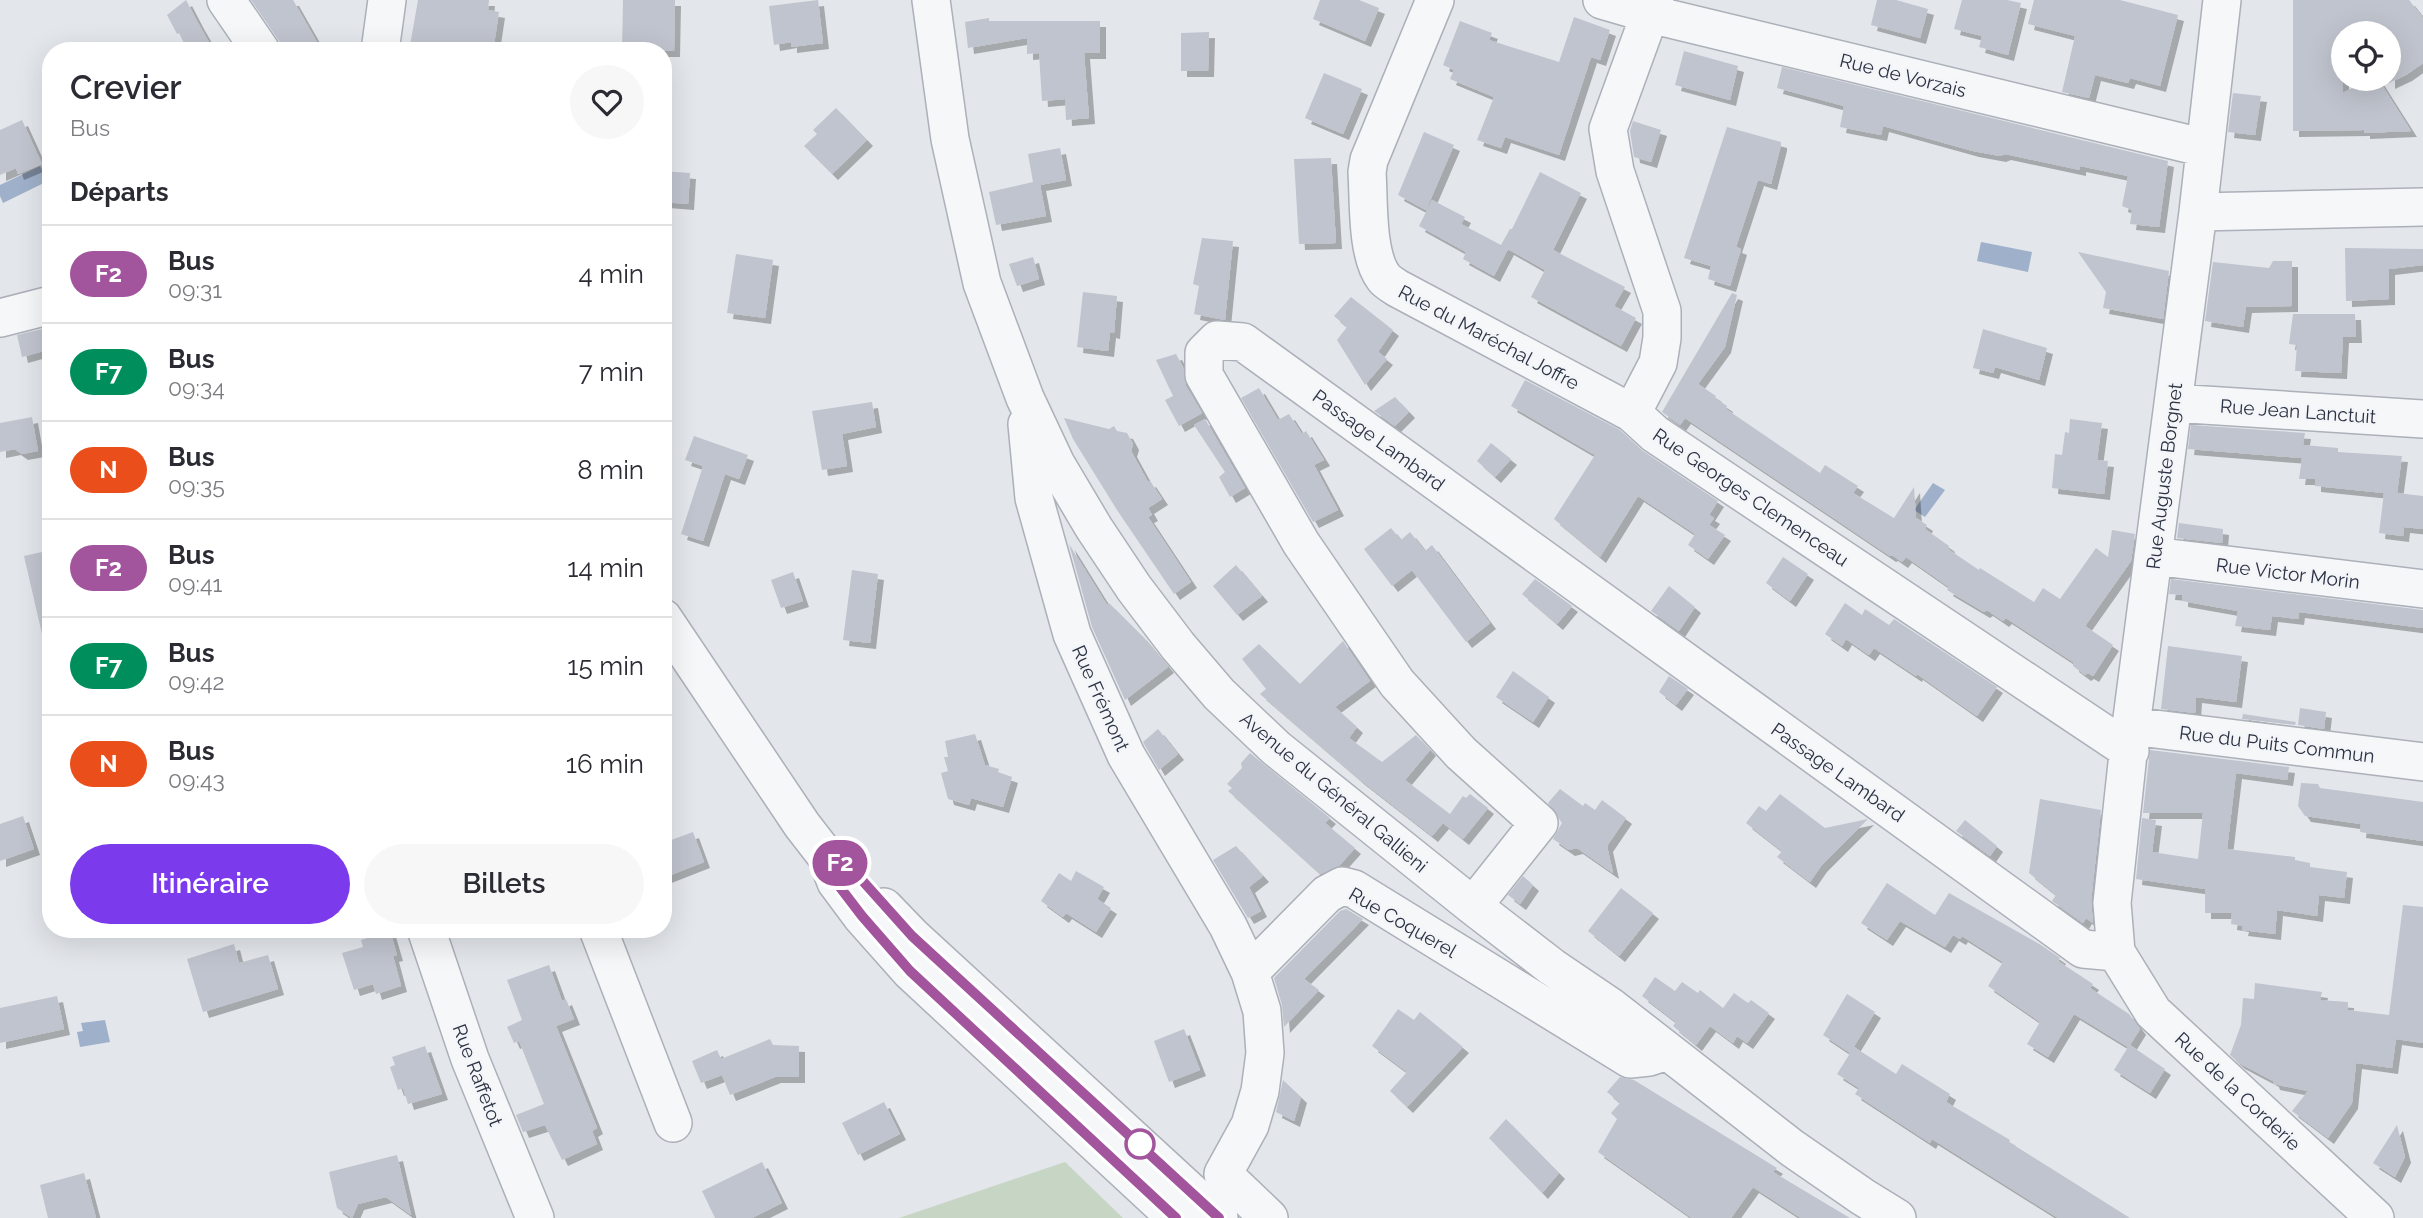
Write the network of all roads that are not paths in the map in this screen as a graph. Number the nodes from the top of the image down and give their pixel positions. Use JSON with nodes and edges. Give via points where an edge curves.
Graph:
{"nodes":[{"id":1,"x":387,"y":0,"type":"edge"},
{"id":2,"x":931,"y":0,"type":"edge"},
{"id":3,"x":1435,"y":0,"type":"edge"},
{"id":4,"x":1602,"y":0,"type":"edge"},
{"id":5,"x":2222,"y":0,"type":"edge"},
{"id":6,"x":229,"y":4,"type":"edge"},
{"id":7,"x":1653,"y":7,"type":"edge"},
{"id":8,"x":226,"y":42,"type":"edge"},
{"id":9,"x":255,"y":42,"type":"edge"},
{"id":10,"x":381,"y":42,"type":"edge"},
{"id":11,"x":2205,"y":148,"type":"junction"},
{"id":12,"x":2423,"y":207,"type":"edge"},
{"id":13,"x":2199,"y":212,"type":"junction"},
{"id":14,"x":42,"y":307,"type":"edge"},
{"id":15,"x":0,"y":318,"type":"edge"},
{"id":16,"x":1025,"y":398,"type":"junction"},
{"id":17,"x":2174,"y":402,"type":"junction"},
{"id":18,"x":1632,"y":413,"type":"junction"},
{"id":19,"x":2423,"y":419,"type":"edge"},
{"id":20,"x":2154,"y":556,"type":"junction"},
{"id":21,"x":2423,"y":589,"type":"edge"},
{"id":22,"x":672,"y":631,"type":"edge"},
{"id":23,"x":2131,"y":739,"type":"junction"},
{"id":24,"x":2423,"y":762,"type":"edge"},
{"id":25,"x":827,"y":856,"type":"junction"},
{"id":26,"x":1473,"y":906,"type":"junction"},
{"id":27,"x":429,"y":938,"type":"edge"},
{"id":28,"x":601,"y":938,"type":"edge"},
{"id":29,"x":2116,"y":952,"type":"junction"},
{"id":30,"x":1250,"y":972,"type":"junction"},
{"id":31,"x":1667,"y":1051,"type":"junction"},
{"id":32,"x":673,"y":1123,"type":"dead end"},
{"id":33,"x":536,"y":1218,"type":"edge"},
{"id":34,"x":1176,"y":1218,"type":"edge"},
{"id":35,"x":1219,"y":1218,"type":"edge"},
{"id":36,"x":1269,"y":1218,"type":"edge"},
{"id":37,"x":1897,"y":1218,"type":"edge"},
{"id":38,"x":2375,"y":1218,"type":"edge"}],
"edges":[{"from":1,"to":10,"type":"street"},
{"from":2,"to":16,"type":"street","name":"Avenue du Général Gallieni","via":[[950,139],[982,283]]},
{"from":3,"to":18,"type":"street","name":"Rue du Maréchal Joffre","via":[[1369,160],[1373,245],[1380,272],[1415,298]]},
{"from":4,"to":7,"type":"street","name":"Rue de Vorzais"},
{"from":5,"to":11,"type":"street","name":"Rue Auguste Borgnet"},
{"from":6,"to":8,"type":"street"},
{"from":6,"to":9,"type":"street"},
{"from":7,"to":11,"type":"street","name":"Rue de Vorzais"},
{"from":7,"to":18,"type":"street","via":[[1608,129],[1615,171],[1662,311],[1658,363]]},
{"from":11,"to":13,"type":"street","name":"Rue Auguste Borgnet"},
{"from":12,"to":13,"type":"street"},
{"from":13,"to":17,"type":"street","name":"Rue Auguste Borgnet"},
{"from":14,"to":15,"type":"street"},
{"from":16,"to":26,"type":"street","name":"Avenue du Général Gallieni","via":[[1056,464],[1094,528],[1134,588],[1219,694],[1285,756]]},
{"from":16,"to":30,"type":"street","name":"Rue Frémont","via":[[1034,498],[1072,634],[1126,755],[1228,926]]},
{"from":17,"to":19,"type":"street","name":"Rue Jean Lanctuit"},
{"from":17,"to":20,"type":"street","name":"Rue Auguste Borgnet"},
{"from":18,"to":23,"type":"street","name":"Rue Georges Clemenceau","via":[[1655,434]]},
{"from":20,"to":21,"type":"street","name":"Rue Victor Morin"},
{"from":20,"to":23,"type":"street","name":"Rue Auguste Borgnet"},
{"from":22,"to":25,"type":"street"},
{"from":23,"to":24,"type":"street","name":"Rue du Puits Commun"},
{"from":23,"to":29,"type":"street","name":"Rue Auguste Borgnet","via":[[2112,903]]},
{"from":25,"to":34,"type":"street","via":[[836,882],[910,971]]},
{"from":25,"to":35,"type":"street","via":[[852,869],[912,936]]},
{"from":26,"to":29,"type":"street","name":"Passage Lambard","via":[[1539,823],[1461,753],[1397,683],[1301,543],[1205,375],[1204,353],[1217,340],[1243,342],[2083,948]]},
{"from":26,"to":31,"type":"street","name":"Avenue du Général Gallieni"},
{"from":27,"to":33,"type":"street","name":"Rue Raffetot","via":[[470,1059]]},
{"from":28,"to":32,"type":"street"},
{"from":29,"to":38,"type":"street","name":"Rue de la Corderie","via":[[2152,1012]]},
{"from":30,"to":31,"type":"street","name":"Rue Coquerel","via":[[1326,894],[1342,886],[1354,889],[1630,1059]]},
{"from":30,"to":36,"type":"street","via":[[1262,1011],[1265,1053],[1260,1091],[1250,1125],[1223,1174]]},
{"from":31,"to":37,"type":"street","name":"Avenue du Général Gallieni","via":[[1792,1148]]}]}
